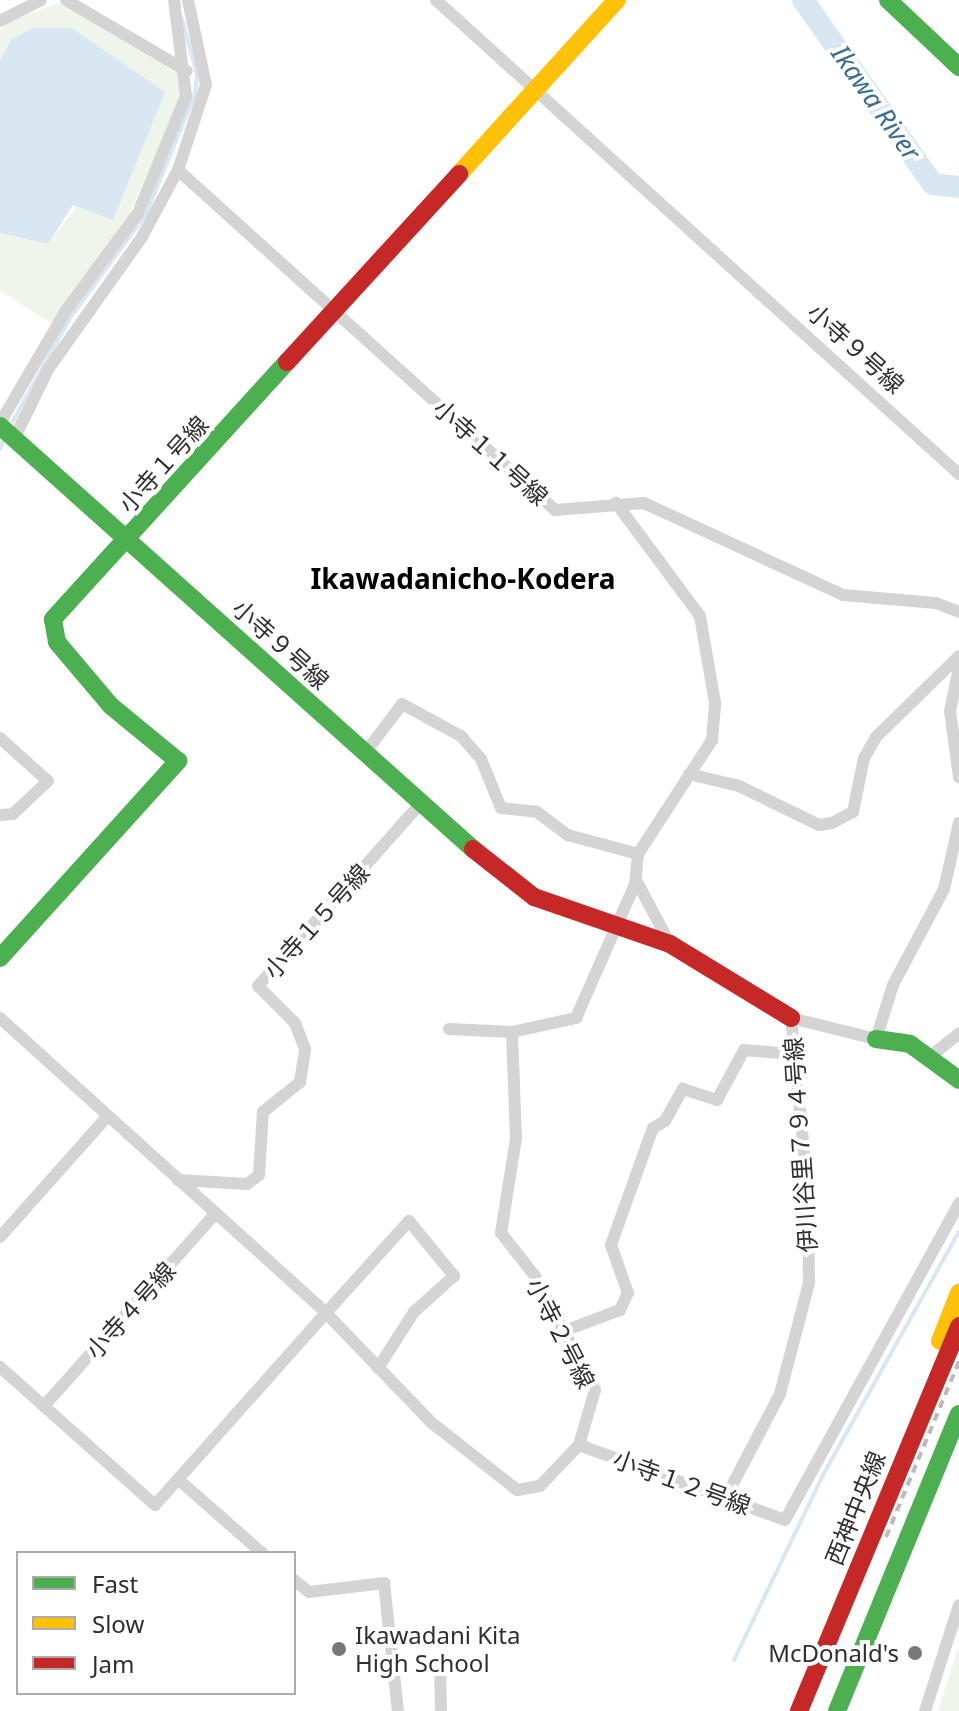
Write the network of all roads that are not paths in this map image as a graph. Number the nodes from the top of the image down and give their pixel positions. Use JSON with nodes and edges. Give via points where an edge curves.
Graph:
{"nodes":[{"id":1,"x":41,"y":0,"type":"edge"},
{"id":2,"x":66,"y":0,"type":"edge"},
{"id":3,"x":174,"y":0,"type":"edge"},
{"id":4,"x":188,"y":0,"type":"edge"},
{"id":5,"x":436,"y":0,"type":"edge"},
{"id":6,"x":617,"y":0,"type":"edge"},
{"id":7,"x":888,"y":0,"type":"edge"},
{"id":8,"x":0,"y":21,"type":"edge"},
{"id":9,"x":959,"y":67,"type":"edge"},
{"id":10,"x":187,"y":71,"type":"junction"},
{"id":11,"x":535,"y":90,"type":"junction"},
{"id":12,"x":178,"y":170,"type":"junction"},
{"id":13,"x":124,"y":248,"type":"junction"},
{"id":14,"x":335,"y":311,"type":"junction"},
{"id":15,"x":5,"y":429,"type":"edge"},
{"id":16,"x":959,"y":474,"type":"edge"},
{"id":17,"x":616,"y":503,"type":"junction"},
{"id":18,"x":128,"y":538,"type":"junction"},
{"id":19,"x":959,"y":612,"type":"edge"},
{"id":20,"x":959,"y":656,"type":"edge"},
{"id":21,"x":959,"y":668,"type":"edge"},
{"id":22,"x":0,"y":738,"type":"edge"},
{"id":23,"x":365,"y":753,"type":"junction"},
{"id":24,"x":689,"y":774,"type":"junction"},
{"id":25,"x":959,"y":777,"type":"edge"},
{"id":26,"x":419,"y":805,"type":"junction"},
{"id":27,"x":0,"y":815,"type":"edge"},
{"id":28,"x":959,"y":823,"type":"edge"},
{"id":29,"x":638,"y":854,"type":"junction"},
{"id":30,"x":636,"y":880,"type":"junction"},
{"id":31,"x":614,"y":923,"type":"junction"},
{"id":32,"x":670,"y":944,"type":"junction"},
{"id":33,"x":0,"y":958,"type":"edge"},
{"id":34,"x":0,"y":1018,"type":"edge"},
{"id":35,"x":791,"y":1018,"type":"junction"},
{"id":36,"x":449,"y":1029,"type":"dead end"},
{"id":37,"x":512,"y":1032,"type":"junction"},
{"id":38,"x":959,"y":1033,"type":"edge"},
{"id":39,"x":876,"y":1039,"type":"junction"},
{"id":40,"x":792,"y":1054,"type":"junction"},
{"id":41,"x":931,"y":1056,"type":"junction"},
{"id":42,"x":959,"y":1080,"type":"edge"},
{"id":43,"x":107,"y":1117,"type":"junction"},
{"id":44,"x":178,"y":1180,"type":"junction"},
{"id":45,"x":959,"y":1203,"type":"edge"},
{"id":46,"x":215,"y":1214,"type":"junction"},
{"id":47,"x":0,"y":1237,"type":"edge"},
{"id":48,"x":959,"y":1293,"type":"edge"},
{"id":49,"x":326,"y":1313,"type":"junction"},
{"id":50,"x":959,"y":1326,"type":"edge"},
{"id":51,"x":564,"y":1331,"type":"junction"},
{"id":52,"x":0,"y":1367,"type":"edge"},
{"id":53,"x":378,"y":1368,"type":"junction"},
{"id":54,"x":44,"y":1406,"type":"junction"},
{"id":55,"x":959,"y":1414,"type":"edge"},
{"id":56,"x":959,"y":1427,"type":"edge"},
{"id":57,"x":579,"y":1445,"type":"junction"},
{"id":58,"x":932,"y":1478,"type":"junction"},
{"id":59,"x":179,"y":1480,"type":"junction"},
{"id":60,"x":727,"y":1495,"type":"junction"},
{"id":61,"x":876,"y":1517,"type":"junction"},
{"id":62,"x":260,"y":1551,"type":"edge"},
{"id":63,"x":296,"y":1582,"type":"edge"},
{"id":64,"x":959,"y":1605,"type":"edge"},
{"id":65,"x":440,"y":1666,"type":"dead end"},
{"id":66,"x":398,"y":1711,"type":"edge"},
{"id":67,"x":441,"y":1711,"type":"edge"},
{"id":68,"x":799,"y":1711,"type":"edge"},
{"id":69,"x":837,"y":1711,"type":"edge"},
{"id":70,"x":925,"y":1711,"type":"edge"}],
"edges":[{"from":1,"to":8,"type":"street"},
{"from":2,"to":10,"type":"street"},
{"from":3,"to":10,"type":"street"},
{"from":4,"to":12,"type":"street","via":[[206,85]]},
{"from":5,"to":11,"type":"street","name":"小寺９号線"},
{"from":6,"to":11,"type":"street","name":"小寺１号線"},
{"from":7,"to":9,"type":"street"},
{"from":10,"to":13,"type":"street","via":[[186,96]]},
{"from":11,"to":14,"type":"street","name":"小寺１号線"},
{"from":11,"to":16,"type":"street","name":"小寺９号線"},
{"from":12,"to":13,"type":"street"},
{"from":12,"to":14,"type":"street","name":"小寺１１号線"},
{"from":13,"to":15,"type":"street"},
{"from":13,"to":15,"type":"street","via":[[67,309]]},
{"from":14,"to":17,"type":"street","name":"小寺１１号線","via":[[555,510],[564,514]]},
{"from":14,"to":18,"type":"street","name":"小寺１号線"},
{"from":15,"to":18,"type":"street","name":"小寺９号線"},
{"from":17,"to":19,"type":"street","name":"小寺１１号線","via":[[674,512],[726,545],[843,595],[936,603]]},
{"from":17,"to":24,"type":"street","via":[[700,616],[715,703],[712,740]]},
{"from":18,"to":23,"type":"street","name":"小寺９号線"},
{"from":18,"to":33,"type":"street","name":"小寺１号線","via":[[53,619],[57,642],[111,706],[178,761]]},
{"from":20,"to":24,"type":"street","via":[[876,737],[864,758],[853,812],[832,823],[819,825],[739,786]]},
{"from":21,"to":25,"type":"street","via":[[950,711]]},
{"from":22,"to":27,"type":"street","via":[[48,781],[13,814]]},
{"from":23,"to":26,"type":"street","name":"小寺９号線"},
{"from":23,"to":29,"type":"street","via":[[402,704],[461,736],[481,759],[501,808],[537,812],[568,835]]},
{"from":24,"to":29,"type":"street"},
{"from":26,"to":31,"type":"street","name":"小寺９号線","via":[[534,897]]},
{"from":26,"to":44,"type":"street","name":"小寺１５号線","via":[[258,986],[295,1023],[305,1049],[300,1082],[263,1112],[259,1175],[247,1184]]},
{"from":28,"to":39,"type":"street","via":[[944,889],[893,985]]},
{"from":29,"to":30,"type":"street"},
{"from":30,"to":31,"type":"street"},
{"from":30,"to":32,"type":"street"},
{"from":31,"to":32,"type":"street","name":"小寺９号線"},
{"from":31,"to":37,"type":"street","via":[[576,1018]]},
{"from":32,"to":35,"type":"street","name":"小寺９号線"},
{"from":34,"to":43,"type":"street","name":"小寺２号線"},
{"from":35,"to":39,"type":"street","name":"小寺９号線"},
{"from":35,"to":40,"type":"street","name":"伊川谷里７９４号線"},
{"from":36,"to":37,"type":"street"},
{"from":37,"to":51,"type":"street","name":"小寺２号線","via":[[516,1138],[501,1233],[535,1276]]},
{"from":38,"to":41,"type":"street"},
{"from":39,"to":41,"type":"street","name":"小寺９号線","via":[[910,1044]]},
{"from":40,"to":51,"type":"street","via":[[744,1050],[717,1100],[683,1089],[665,1121],[653,1128],[611,1245],[628,1293],[620,1310]]},
{"from":40,"to":60,"type":"street","name":"伊川谷里７９４号線","via":[[808,1193],[809,1283],[780,1394]]},
{"from":41,"to":42,"type":"street","name":"小寺９号線"},
{"from":43,"to":44,"type":"street","name":"小寺２号線"},
{"from":43,"to":47,"type":"street"},
{"from":44,"to":46,"type":"street","name":"小寺２号線"},
{"from":45,"to":60,"type":"street","name":"小寺１２号線","via":[[785,1520]]},
{"from":46,"to":49,"type":"street","name":"小寺２号線"},
{"from":46,"to":54,"type":"street","name":"小寺４号線"},
{"from":48,"to":61,"type":"street"},
{"from":49,"to":53,"type":"street","name":"小寺２号線"},
{"from":49,"to":53,"type":"street","via":[[409,1221],[454,1276],[414,1312]]},
{"from":49,"to":59,"type":"street"},
{"from":50,"to":61,"type":"street","name":"西神中央線"},
{"from":51,"to":57,"type":"street","name":"小寺２号線","via":[[595,1390]]},
{"from":52,"to":54,"type":"street"},
{"from":53,"to":57,"type":"street","name":"小寺２号線","via":[[432,1423],[517,1490],[540,1486]]},
{"from":54,"to":59,"type":"street","via":[[155,1505]]},
{"from":55,"to":58,"type":"street"},
{"from":56,"to":58,"type":"street"},
{"from":57,"to":60,"type":"street","name":"小寺１２号線"},
{"from":58,"to":69,"type":"street"},
{"from":59,"to":62,"type":"street"},
{"from":61,"to":68,"type":"street","name":"西神中央線"},
{"from":63,"to":66,"type":"street","via":[[309,1592],[384,1583]]},
{"from":64,"to":70,"type":"street"},
{"from":65,"to":67,"type":"street"}]}
